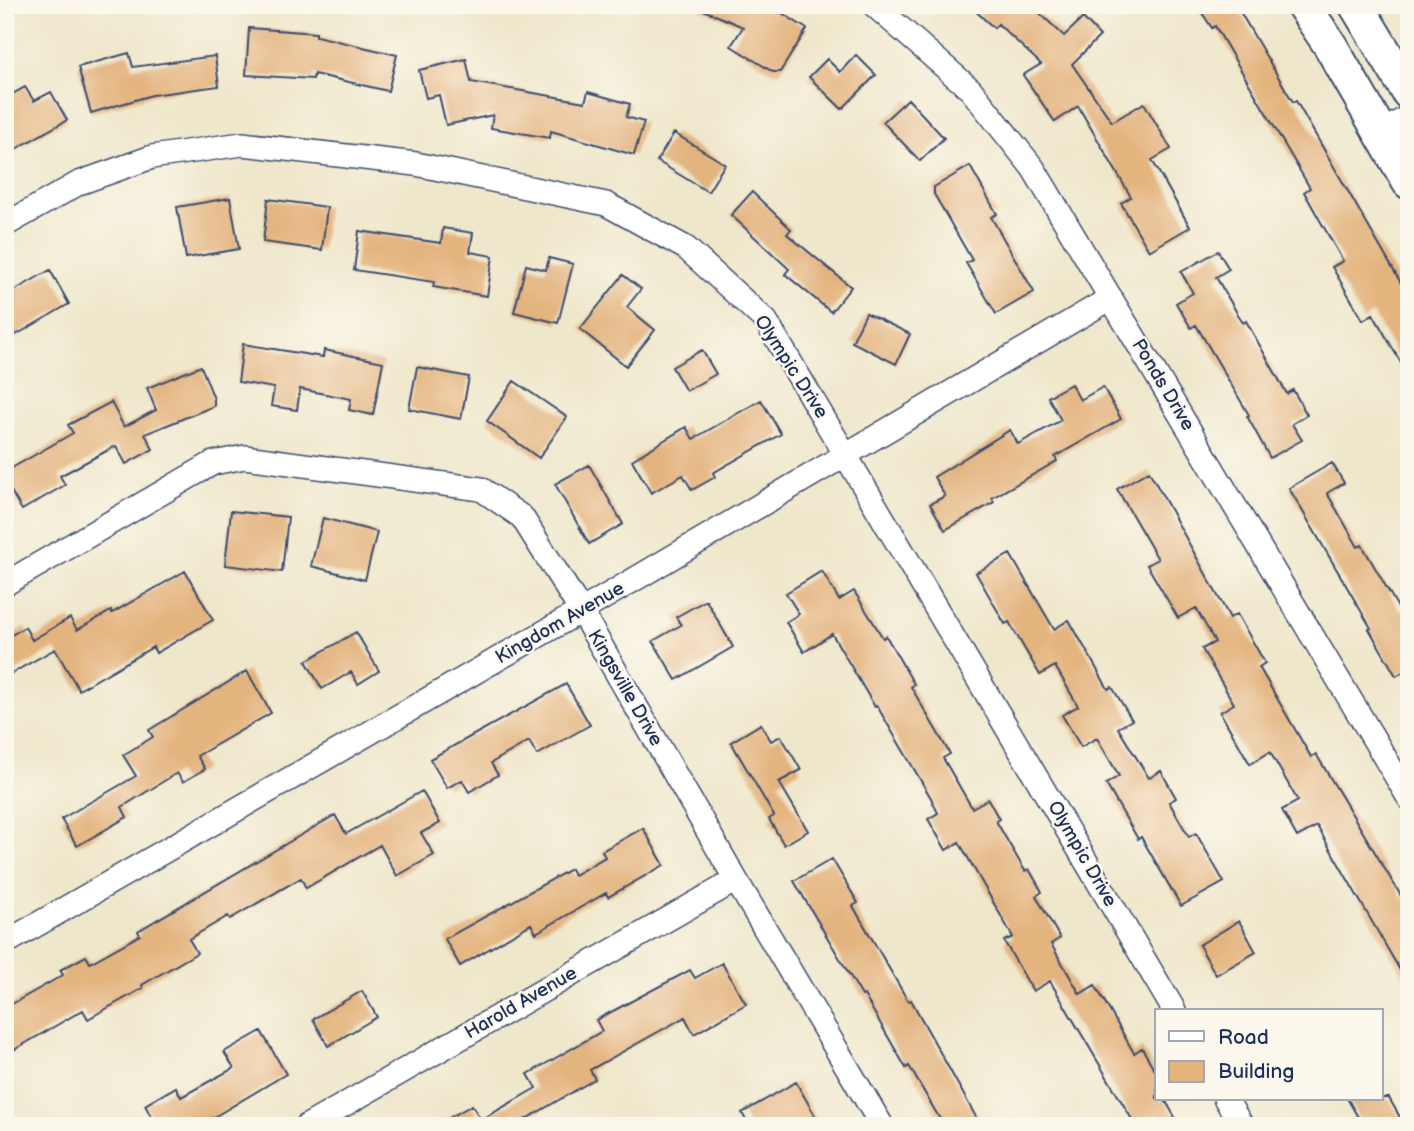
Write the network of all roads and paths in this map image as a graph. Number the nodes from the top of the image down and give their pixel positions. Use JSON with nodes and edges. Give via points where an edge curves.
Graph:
{"nodes":[{"id":1,"x":874,"y":5,"type":"edge"},
{"id":2,"x":1303,"y":5,"type":"edge"},
{"id":3,"x":1356,"y":5,"type":"edge"},
{"id":4,"x":1409,"y":93,"type":"edge"},
{"id":5,"x":1409,"y":116,"type":"edge"},
{"id":6,"x":1381,"y":133,"type":"junction"},
{"id":7,"x":1409,"y":182,"type":"edge"},
{"id":8,"x":5,"y":225,"type":"edge"},
{"id":9,"x":1111,"y":298,"type":"junction"},
{"id":10,"x":846,"y":454,"type":"junction"},
{"id":11,"x":5,"y":584,"type":"edge"},
{"id":12,"x":581,"y":611,"type":"junction"},
{"id":13,"x":1409,"y":798,"type":"edge"},
{"id":14,"x":736,"y":880,"type":"junction"},
{"id":15,"x":5,"y":943,"type":"edge"},
{"id":16,"x":1173,"y":1009,"type":"edge"},
{"id":17,"x":1227,"y":1100,"type":"edge"},
{"id":18,"x":307,"y":1126,"type":"edge"},
{"id":19,"x":882,"y":1126,"type":"edge"},
{"id":20,"x":1242,"y":1126,"type":"edge"}],
"edges":[{"from":1,"to":9,"type":"street","name":"Ponds Drive","via":[[971,90],[1033,168]]},
{"from":2,"to":6,"type":"main road"},
{"from":3,"to":4,"type":"main road"},
{"from":5,"to":6,"type":"street"},
{"from":6,"to":7,"type":"main road"},
{"from":8,"to":10,"type":"street","name":"Olympic Drive","via":[[79,183],[152,157],[242,144],[416,164],[606,204],[686,248],[766,321]]},
{"from":9,"to":10,"type":"street","name":"Kingdom Avenue"},
{"from":9,"to":13,"type":"street","name":"Ponds Drive"},
{"from":10,"to":12,"type":"street","name":"Kingdom Avenue"},
{"from":10,"to":16,"type":"street","name":"Olympic Drive"},
{"from":11,"to":12,"type":"street","name":"Kingsville Drive","via":[[213,463],[245,457],[481,489],[522,517]]},
{"from":12,"to":14,"type":"street","name":"Kingsville Drive"},
{"from":12,"to":15,"type":"street","name":"Kingdom Avenue"},
{"from":14,"to":18,"type":"street","name":"Harold Avenue"},
{"from":14,"to":19,"type":"street","name":"Kingsville Drive"},
{"from":17,"to":20,"type":"street"}]}
